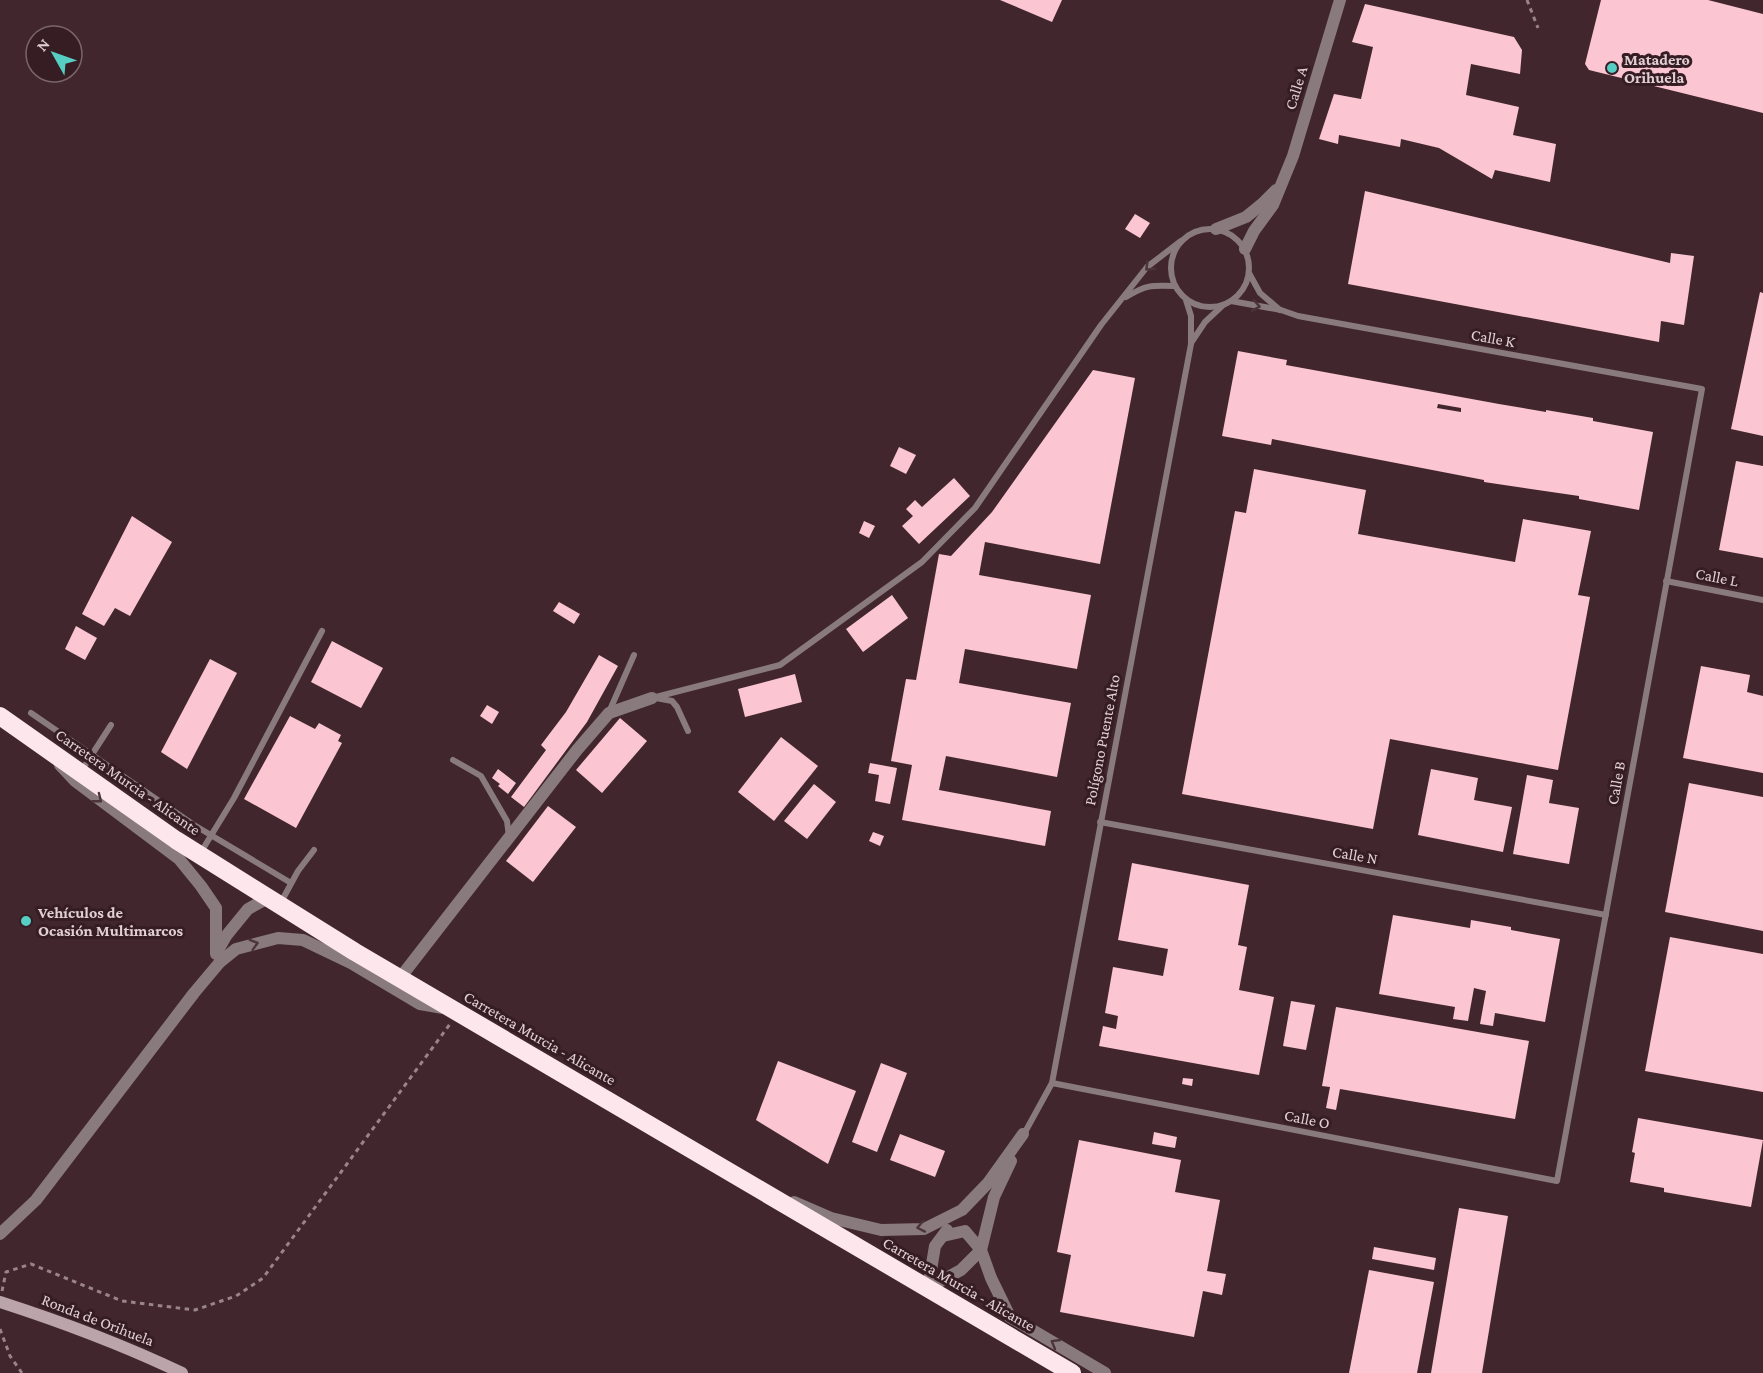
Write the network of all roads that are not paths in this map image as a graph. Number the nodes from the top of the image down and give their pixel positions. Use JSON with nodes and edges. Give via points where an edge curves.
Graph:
{"nodes":[{"id":1,"x":1340,"y":0,"type":"edge"},
{"id":2,"x":1281,"y":185,"type":"junction"},
{"id":3,"x":1216,"y":229,"type":"junction"},
{"id":4,"x":1181,"y":241,"type":"junction"},
{"id":5,"x":1245,"y":249,"type":"junction"},
{"id":6,"x":1249,"y":273,"type":"junction"},
{"id":7,"x":1174,"y":286,"type":"junction"},
{"id":8,"x":1123,"y":299,"type":"junction"},
{"id":9,"x":1186,"y":300,"type":"junction"},
{"id":10,"x":1231,"y":302,"type":"junction"},
{"id":11,"x":1222,"y":306,"type":"junction"},
{"id":12,"x":1281,"y":310,"type":"junction"},
{"id":13,"x":1191,"y":344,"type":"junction"},
{"id":14,"x":1702,"y":389,"type":"joint"},
{"id":15,"x":1666,"y":581,"type":"junction"},
{"id":16,"x":1763,"y":600,"type":"edge"},
{"id":17,"x":322,"y":632,"type":"dead end"},
{"id":18,"x":634,"y":655,"type":"dead end"},
{"id":19,"x":652,"y":698,"type":"junction"},
{"id":20,"x":31,"y":713,"type":"dead end"},
{"id":21,"x":609,"y":713,"type":"junction"},
{"id":22,"x":0,"y":716,"type":"edge"},
{"id":23,"x":111,"y":725,"type":"dead end"},
{"id":24,"x":688,"y":731,"type":"dead end"},
{"id":25,"x":40,"y":745,"type":"junction"},
{"id":26,"x":92,"y":755,"type":"junction"},
{"id":27,"x":453,"y":760,"type":"dead end"},
{"id":28,"x":80,"y":773,"type":"junction"},
{"id":29,"x":1100,"y":822,"type":"junction"},
{"id":30,"x":211,"y":835,"type":"junction"},
{"id":31,"x":509,"y":837,"type":"junction"},
{"id":32,"x":314,"y":850,"type":"dead end"},
{"id":33,"x":200,"y":855,"type":"junction"},
{"id":34,"x":291,"y":883,"type":"junction"},
{"id":35,"x":274,"y":901,"type":"junction"},
{"id":36,"x":1605,"y":915,"type":"junction"},
{"id":37,"x":216,"y":954,"type":"junction"},
{"id":38,"x":400,"y":978,"type":"junction"},
{"id":39,"x":194,"y":993,"type":"junction"},
{"id":40,"x":457,"y":1012,"type":"junction"},
{"id":41,"x":1052,"y":1083,"type":"junction"},
{"id":42,"x":1023,"y":1134,"type":"junction"},
{"id":43,"x":741,"y":1179,"type":"junction"},
{"id":44,"x":1557,"y":1180,"type":"joint"},
{"id":45,"x":962,"y":1210,"type":"junction"},
{"id":46,"x":0,"y":1234,"type":"edge"},
{"id":47,"x":943,"y":1236,"type":"junction"},
{"id":48,"x":981,"y":1250,"type":"junction"},
{"id":49,"x":928,"y":1288,"type":"junction"},
{"id":50,"x":0,"y":1300,"type":"edge"},
{"id":51,"x":182,"y":1373,"type":"edge"},
{"id":52,"x":1072,"y":1373,"type":"edge"},
{"id":53,"x":1105,"y":1373,"type":"edge"}],
"edges":[{"from":1,"to":2,"type":"street","name":"Calle A"},
{"from":2,"to":3,"type":"street","via":[[1246,217]]},
{"from":2,"to":5,"type":"street","name":"Calle A"},
{"from":3,"to":4,"type":"lane","via":[[1191,233]]},
{"from":3,"to":5,"type":"lane","via":[[1228,233]]},
{"from":4,"to":7,"type":"lane","via":[[1171,262]]},
{"from":4,"to":8,"type":"lane","one_way":true,"via":[[1147,267]]},
{"from":5,"to":6,"type":"lane"},
{"from":6,"to":10,"type":"lane","via":[[1240,294]]},
{"from":6,"to":12,"type":"lane","via":[[1260,293]]},
{"from":7,"to":8,"type":"lane","via":[[1143,287]]},
{"from":7,"to":9,"type":"lane"},
{"from":8,"to":19,"type":"lane","via":[[975,508],[922,562],[780,665]]},
{"from":9,"to":11,"type":"lane","name":"Polígono Puente Alto","via":[[1197,306]]},
{"from":9,"to":13,"type":"lane","name":"Polígono Puente Alto","via":[[1191,316]]},
{"from":10,"to":11,"type":"lane","name":"Polígono Puente Alto"},
{"from":10,"to":12,"type":"lane","name":"Calle K","one_way":true},
{"from":11,"to":13,"type":"lane","name":"Polígono Puente Alto","via":[[1205,322]]},
{"from":12,"to":14,"type":"lane","name":"Calle K"},
{"from":13,"to":29,"type":"lane","name":"Polígono Puente Alto"},
{"from":14,"to":15,"type":"lane","name":"Calle B"},
{"from":15,"to":16,"type":"lane","name":"Calle L"},
{"from":15,"to":36,"type":"lane","name":"Calle B"},
{"from":17,"to":30,"type":"lane"},
{"from":18,"to":21,"type":"lane"},
{"from":19,"to":21,"type":"street"},
{"from":19,"to":24,"type":"lane","via":[[672,701]]},
{"from":20,"to":26,"type":"lane"},
{"from":21,"to":31,"type":"street"},
{"from":22,"to":25,"type":"highway","name":"Carretera Murcia - Alicante"},
{"from":23,"to":26,"type":"lane"},
{"from":25,"to":28,"type":"highway","name":"Carretera Murcia - Alicante"},
{"from":25,"to":37,"type":"street","one_way":true,"via":[[75,782],[179,859],[216,908]]},
{"from":26,"to":28,"type":"lane"},
{"from":26,"to":30,"type":"lane"},
{"from":27,"to":31,"type":"lane","via":[[481,776],[507,820]]},
{"from":28,"to":33,"type":"highway","name":"Carretera Murcia - Alicante"},
{"from":29,"to":36,"type":"lane","name":"Calle N"},
{"from":29,"to":41,"type":"lane","name":"Polígono Puente Alto"},
{"from":30,"to":33,"type":"lane"},
{"from":30,"to":34,"type":"lane"},
{"from":31,"to":38,"type":"street"},
{"from":32,"to":34,"type":"lane"},
{"from":33,"to":35,"type":"highway","name":"Carretera Murcia - Alicante"},
{"from":34,"to":35,"type":"lane"},
{"from":35,"to":37,"type":"street","via":[[248,909]]},
{"from":35,"to":38,"type":"highway","name":"Carretera Murcia - Alicante"},
{"from":36,"to":44,"type":"lane","name":"Calle B"},
{"from":37,"to":39,"type":"street"},
{"from":38,"to":40,"type":"highway","name":"Carretera Murcia - Alicante"},
{"from":39,"to":40,"type":"street","one_way":true,"via":[[236,949],[278,938],[303,940],[420,1004]]},
{"from":39,"to":46,"type":"street","via":[[36,1200]]},
{"from":40,"to":43,"type":"highway","name":"Carretera Murcia - Alicante"},
{"from":41,"to":42,"type":"lane","name":"Polígono Puente Alto"},
{"from":41,"to":44,"type":"lane","name":"Calle O"},
{"from":42,"to":45,"type":"street","via":[[988,1183]]},
{"from":42,"to":48,"type":"street","via":[[994,1197]]},
{"from":45,"to":43,"type":"street","one_way":true,"via":[[924,1229],[881,1230],[831,1218]]},
{"from":43,"to":49,"type":"highway","name":"Carretera Murcia - Alicante"},
{"from":45,"to":47,"type":"street"},
{"from":47,"to":48,"type":"street","via":[[965,1231]]},
{"from":47,"to":49,"type":"street","via":[[935,1246]]},
{"from":48,"to":49,"type":"street","via":[[961,1270]]},
{"from":53,"to":48,"type":"street","one_way":true,"via":[[1010,1317]]},
{"from":49,"to":52,"type":"highway","name":"Carretera Murcia - Alicante"},
{"from":50,"to":51,"type":"main road","name":"Ronda de Orihuela"}]}
